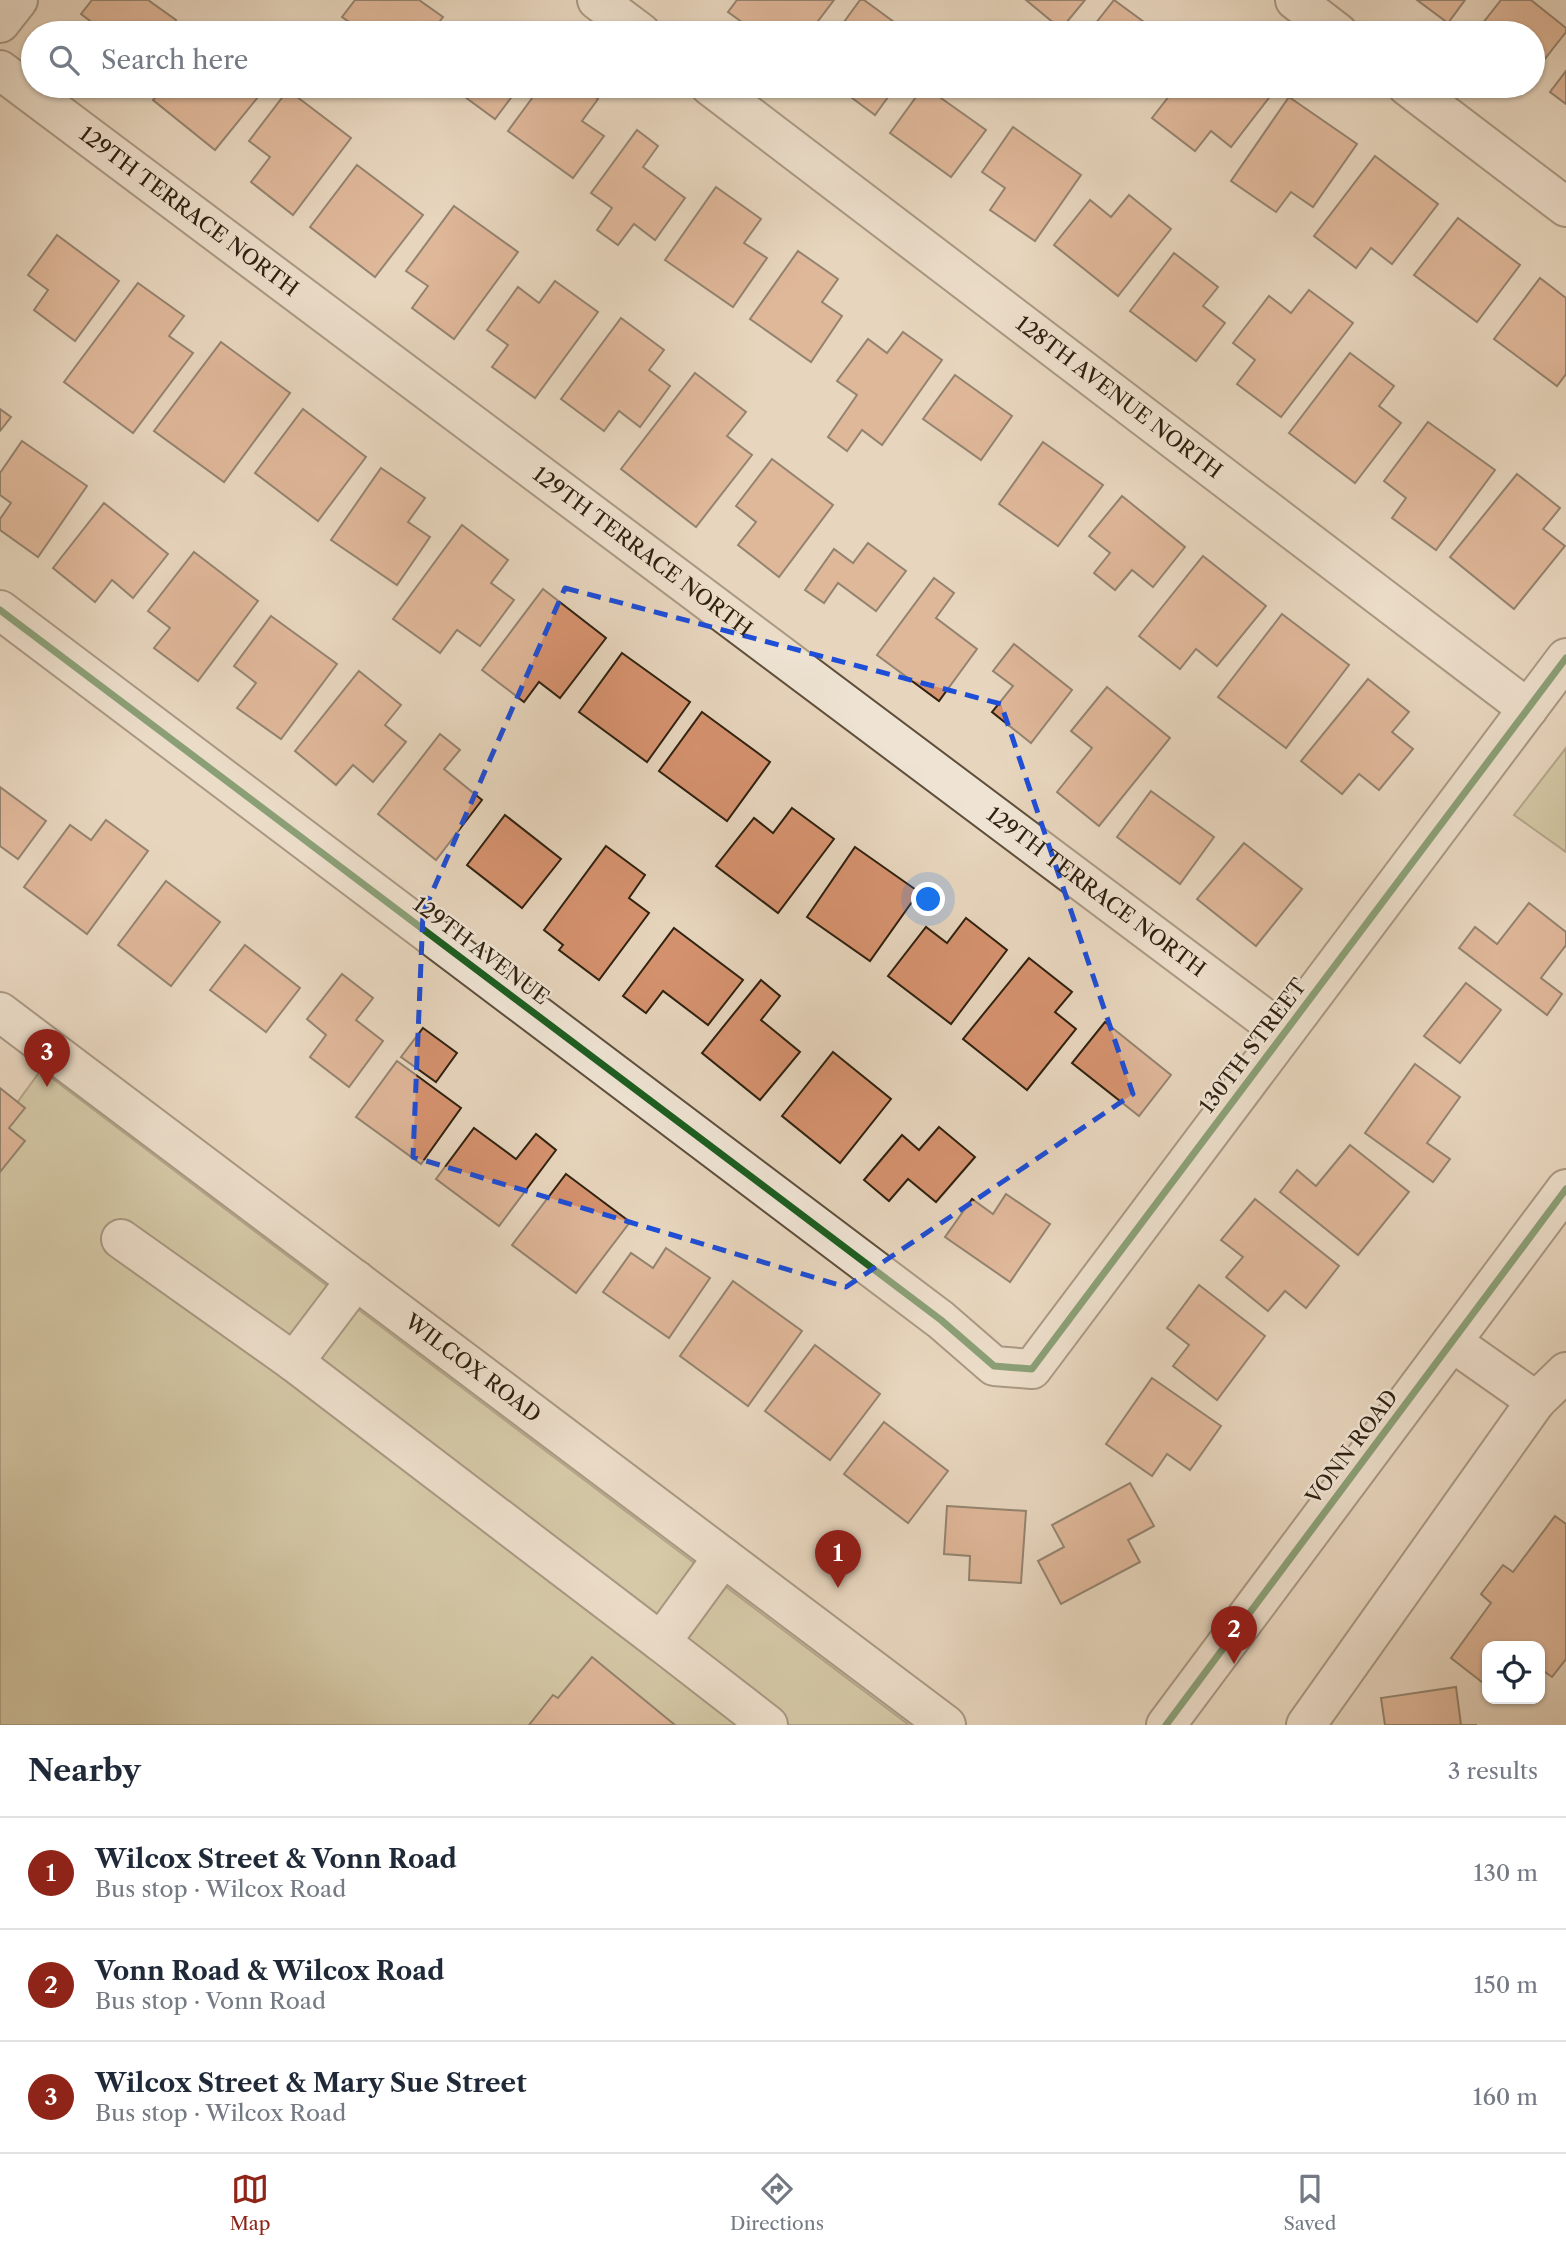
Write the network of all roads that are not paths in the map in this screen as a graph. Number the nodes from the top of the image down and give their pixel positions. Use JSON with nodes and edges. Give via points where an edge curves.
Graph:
{"nodes":[{"id":1,"x":18,"y":0,"type":"edge"},
{"id":2,"x":597,"y":0,"type":"edge"},
{"id":3,"x":1295,"y":0,"type":"edge"},
{"id":4,"x":625,"y":21,"type":"edge"},
{"id":5,"x":1322,"y":21,"type":"edge"},
{"id":6,"x":0,"y":23,"type":"edge"},
{"id":7,"x":0,"y":70,"type":"edge"},
{"id":8,"x":21,"y":86,"type":"edge"},
{"id":9,"x":37,"y":98,"type":"edge"},
{"id":10,"x":726,"y":98,"type":"edge"},
{"id":11,"x":1423,"y":98,"type":"edge"},
{"id":12,"x":1566,"y":207,"type":"edge"},
{"id":13,"x":0,"y":610,"type":"edge"},
{"id":14,"x":1566,"y":658,"type":"edge"},
{"id":15,"x":1528,"y":709,"type":"junction"},
{"id":16,"x":0,"y":1012,"type":"edge"},
{"id":17,"x":1284,"y":1033,"type":"junction"},
{"id":18,"x":1566,"y":1189,"type":"edge"},
{"id":19,"x":121,"y":1240,"type":"dead end"},
{"id":20,"x":356,"y":1280,"type":"junction"},
{"id":21,"x":941,"y":1320,"type":"joint"},
{"id":22,"x":1452,"y":1342,"type":"junction"},
{"id":23,"x":294,"y":1362,"type":"junction"},
{"id":24,"x":1566,"y":1372,"type":"edge"},
{"id":25,"x":1536,"y":1401,"type":"junction"},
{"id":26,"x":723,"y":1557,"type":"junction"},
{"id":27,"x":661,"y":1642,"type":"junction"},
{"id":28,"x":768,"y":1725,"type":"edge"},
{"id":29,"x":946,"y":1725,"type":"edge"},
{"id":30,"x":1166,"y":1725,"type":"edge"},
{"id":31,"x":1306,"y":1725,"type":"edge"}],
"edges":[{"from":1,"to":6,"type":"street"},
{"from":2,"to":4,"type":"street"},
{"from":3,"to":5,"type":"street"},
{"from":7,"to":8,"type":"street","name":"129TH TERRACE NORTH"},
{"from":9,"to":17,"type":"street","name":"129TH TERRACE NORTH"},
{"from":10,"to":15,"type":"street","name":"128TH AVENUE NORTH"},
{"from":11,"to":12,"type":"street"},
{"from":13,"to":21,"type":"street","name":"129TH AVENUE"},
{"from":14,"to":15,"type":"street","name":"130TH STREET"},
{"from":15,"to":17,"type":"street","name":"130TH STREET"},
{"from":16,"to":20,"type":"street","name":"WILCOX ROAD"},
{"from":17,"to":21,"type":"street","name":"130TH STREET","via":[[1032,1369],[995,1366]]},
{"from":18,"to":22,"type":"street","name":"VONN ROAD"},
{"from":19,"to":23,"type":"street"},
{"from":20,"to":23,"type":"street"},
{"from":20,"to":26,"type":"street","name":"WILCOX ROAD"},
{"from":22,"to":25,"type":"street"},
{"from":22,"to":30,"type":"street","name":"VONN ROAD"},
{"from":23,"to":27,"type":"street"},
{"from":24,"to":25,"type":"street"},
{"from":25,"to":31,"type":"street"},
{"from":26,"to":27,"type":"street"},
{"from":26,"to":29,"type":"street","name":"WILCOX ROAD"},
{"from":27,"to":28,"type":"street"}]}
